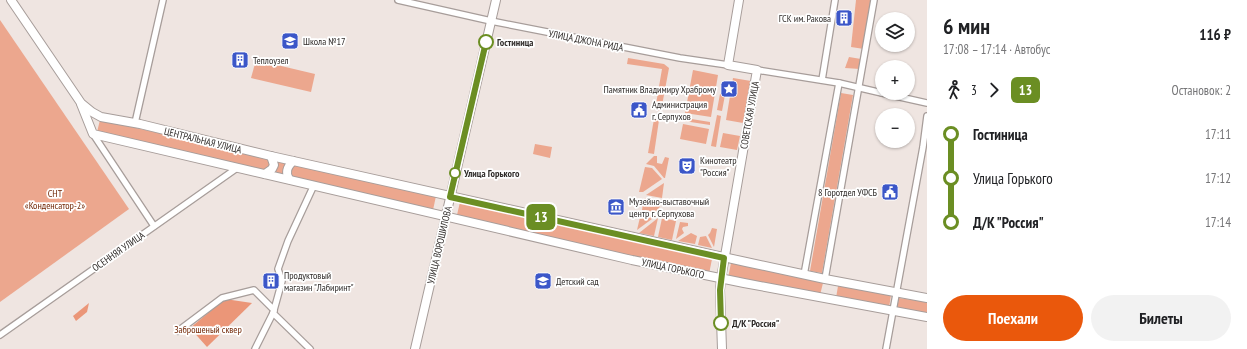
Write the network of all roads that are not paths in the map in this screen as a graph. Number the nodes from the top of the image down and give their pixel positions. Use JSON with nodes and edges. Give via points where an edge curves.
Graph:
{"nodes":[{"id":1,"x":11,"y":0,"type":"edge"},
{"id":2,"x":163,"y":0,"type":"edge"},
{"id":3,"x":398,"y":0,"type":"edge"},
{"id":4,"x":496,"y":0,"type":"edge"},
{"id":5,"x":739,"y":0,"type":"edge"},
{"id":6,"x":836,"y":0,"type":"edge"},
{"id":7,"x":874,"y":0,"type":"edge"},
{"id":8,"x":491,"y":21,"type":"junction"},
{"id":9,"x":728,"y":65,"type":"junction"},
{"id":10,"x":757,"y":70,"type":"junction"},
{"id":11,"x":822,"y":80,"type":"junction"},
{"id":12,"x":839,"y":83,"type":"junction"},
{"id":13,"x":859,"y":88,"type":"junction"},
{"id":14,"x":875,"y":91,"type":"edge"},
{"id":15,"x":914,"y":100,"type":"edge"},
{"id":16,"x":81,"y":103,"type":"junction"},
{"id":17,"x":927,"y":103,"type":"edge"},
{"id":18,"x":927,"y":116,"type":"edge"},
{"id":19,"x":101,"y":117,"type":"junction"},
{"id":20,"x":135,"y":123,"type":"junction"},
{"id":21,"x":92,"y":131,"type":"junction"},
{"id":22,"x":271,"y":156,"type":"junction"},
{"id":23,"x":293,"y":161,"type":"junction"},
{"id":24,"x":237,"y":168,"type":"junction"},
{"id":25,"x":265,"y":174,"type":"junction"},
{"id":26,"x":289,"y":179,"type":"junction"},
{"id":27,"x":314,"y":185,"type":"junction"},
{"id":28,"x":450,"y":197,"type":"junction"},
{"id":29,"x":445,"y":215,"type":"junction"},
{"id":30,"x":154,"y":226,"type":"junction"},
{"id":31,"x":724,"y":258,"type":"junction"},
{"id":32,"x":804,"y":275,"type":"junction"},
{"id":33,"x":721,"y":279,"type":"junction"},
{"id":34,"x":825,"y":279,"type":"junction"},
{"id":35,"x":897,"y":293,"type":"junction"},
{"id":36,"x":927,"y":298,"type":"edge"},
{"id":37,"x":274,"y":312,"type":"junction"},
{"id":38,"x":893,"y":312,"type":"junction"},
{"id":39,"x":927,"y":318,"type":"edge"},
{"id":40,"x":178,"y":331,"type":"dead end"},
{"id":41,"x":0,"y":335,"type":"edge"},
{"id":42,"x":255,"y":349,"type":"edge"},
{"id":43,"x":310,"y":349,"type":"edge"},
{"id":44,"x":415,"y":349,"type":"edge"},
{"id":45,"x":722,"y":349,"type":"edge"},
{"id":46,"x":886,"y":349,"type":"edge"}],
"edges":[{"from":1,"to":16,"type":"street","name":"ЦЕНТРАЛЬНАЯ УЛИЦА"},
{"from":2,"to":20,"type":"street"},
{"from":3,"to":8,"type":"street","name":"УЛИЦА ДЖОНА РИДА"},
{"from":4,"to":8,"type":"street","name":"УЛИЦА ВОРОШИЛОВА"},
{"from":5,"to":9,"type":"street"},
{"from":6,"to":11,"type":"street"},
{"from":7,"to":13,"type":"street"},
{"from":8,"to":9,"type":"street","name":"УЛИЦА ДЖОНА РИДА"},
{"from":8,"to":28,"type":"street","name":"УЛИЦА ВОРОШИЛОВА"},
{"from":9,"to":10,"type":"street","name":"СОВЕТСКАЯ УЛИЦА"},
{"from":10,"to":11,"type":"street"},
{"from":10,"to":31,"type":"street","name":"СОВЕТСКАЯ УЛИЦА"},
{"from":11,"to":12,"type":"street"},
{"from":12,"to":13,"type":"street"},
{"from":12,"to":32,"type":"street"},
{"from":13,"to":14,"type":"street"},
{"from":13,"to":34,"type":"street"},
{"from":15,"to":17,"type":"street"},
{"from":16,"to":19,"type":"street","name":"ЦЕНТРАЛЬНАЯ УЛИЦА"},
{"from":16,"to":21,"type":"street"},
{"from":18,"to":35,"type":"street"},
{"from":19,"to":20,"type":"street","name":"ЦЕНТРАЛЬНАЯ УЛИЦА"},
{"from":19,"to":21,"type":"street","via":[[92,121]]},
{"from":20,"to":22,"type":"street","name":"ЦЕНТРАЛЬНАЯ УЛИЦА"},
{"from":21,"to":24,"type":"street","name":"ЦЕНТРАЛЬНАЯ УЛИЦА"},
{"from":21,"to":30,"type":"street"},
{"from":22,"to":23,"type":"street","name":"ЦЕНТРАЛЬНАЯ УЛИЦА"},
{"from":22,"to":25,"type":"street","via":[[274,165]]},
{"from":23,"to":26,"type":"street","via":[[287,169]]},
{"from":23,"to":28,"type":"street","name":"ЦЕНТРАЛЬНАЯ УЛИЦА"},
{"from":24,"to":25,"type":"street","name":"ЦЕНТРАЛЬНАЯ УЛИЦА"},
{"from":24,"to":30,"type":"street","name":"ОСЕННЯЯ УЛИЦА"},
{"from":25,"to":26,"type":"street","name":"ЦЕНТРАЛЬНАЯ УЛИЦА"},
{"from":26,"to":27,"type":"street","name":"ЦЕНТРАЛЬНАЯ УЛИЦА"},
{"from":27,"to":29,"type":"street","name":"ЦЕНТРАЛЬНАЯ УЛИЦА"},
{"from":27,"to":37,"type":"street","via":[[278,269],[282,280]]},
{"from":28,"to":29,"type":"street","name":"УЛИЦА ВОРОШИЛОВА"},
{"from":28,"to":31,"type":"street","name":"УЛИЦА ГОРЬКОГО"},
{"from":29,"to":33,"type":"street","name":"УЛИЦА ГОРЬКОГО"},
{"from":29,"to":44,"type":"street","name":"УЛИЦА ВОРОШИЛОВА"},
{"from":30,"to":41,"type":"street","name":"ОСЕННЯЯ УЛИЦА"},
{"from":31,"to":32,"type":"street","name":"УЛИЦА ГОРЬКОГО"},
{"from":31,"to":33,"type":"street","name":"СОВЕТСКАЯ УЛИЦА"},
{"from":32,"to":34,"type":"street","name":"УЛИЦА ГОРЬКОГО"},
{"from":33,"to":38,"type":"street","name":"УЛИЦА ГОРЬКОГО"},
{"from":33,"to":45,"type":"street","name":"СОВЕТСКАЯ УЛИЦА"},
{"from":34,"to":35,"type":"street","name":"УЛИЦА ГОРЬКОГО"},
{"from":35,"to":36,"type":"street","name":"УЛИЦА ГОРЬКОГО"},
{"from":35,"to":38,"type":"street"},
{"from":37,"to":40,"type":"street","via":[[254,290],[243,292],[222,298]]},
{"from":37,"to":42,"type":"street"},
{"from":37,"to":43,"type":"street"},
{"from":38,"to":39,"type":"street","name":"УЛИЦА ГОРЬКОГО"},
{"from":38,"to":46,"type":"street"}]}
